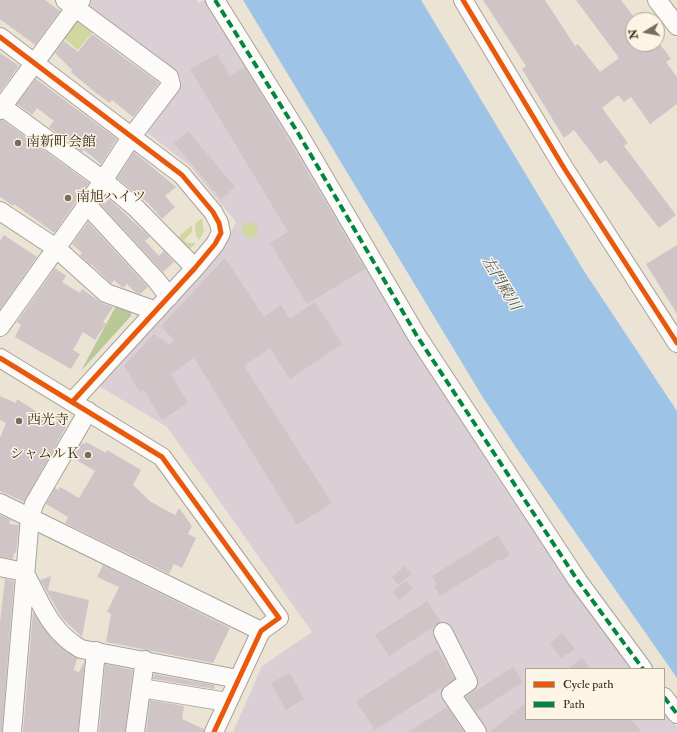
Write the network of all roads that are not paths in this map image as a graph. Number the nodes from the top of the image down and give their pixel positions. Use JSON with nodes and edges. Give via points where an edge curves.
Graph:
{"nodes":[{"id":1,"x":215,"y":0,"type":"edge"},
{"id":2,"x":463,"y":0,"type":"edge"},
{"id":3,"x":657,"y":0,"type":"edge"},
{"id":4,"x":74,"y":3,"type":"edge"},
{"id":5,"x":677,"y":26,"type":"edge"},
{"id":6,"x":0,"y":37,"type":"edge"},
{"id":7,"x":34,"y":62,"type":"junction"},
{"id":8,"x":1,"y":107,"type":"edge"},
{"id":9,"x":132,"y":136,"type":"junction"},
{"id":10,"x":103,"y":180,"type":"junction"},
{"id":11,"x":87,"y":205,"type":"junction"},
{"id":12,"x":0,"y":211,"type":"edge"},
{"id":13,"x":56,"y":248,"type":"junction"},
{"id":14,"x":195,"y":268,"type":"junction"},
{"id":15,"x":169,"y":297,"type":"junction"},
{"id":16,"x":156,"y":312,"type":"junction"},
{"id":17,"x":0,"y":327,"type":"edge"},
{"id":18,"x":677,"y":343,"type":"edge"},
{"id":19,"x":0,"y":358,"type":"edge"},
{"id":20,"x":73,"y":401,"type":"junction"},
{"id":21,"x":88,"y":411,"type":"junction"},
{"id":22,"x":0,"y":503,"type":"edge"},
{"id":23,"x":30,"y":517,"type":"junction"},
{"id":24,"x":0,"y":567,"type":"edge"},
{"id":25,"x":24,"y":572,"type":"junction"},
{"id":26,"x":262,"y":631,"type":"junction"},
{"id":27,"x":443,"y":632,"type":"dead end"},
{"id":28,"x":96,"y":651,"type":"junction"},
{"id":29,"x":145,"y":660,"type":"junction"},
{"id":30,"x":642,"y":668,"type":"edge"},
{"id":31,"x":238,"y":678,"type":"junction"},
{"id":32,"x":141,"y":688,"type":"junction"},
{"id":33,"x":665,"y":697,"type":"edge"},
{"id":34,"x":227,"y":702,"type":"junction"},
{"id":35,"x":677,"y":714,"type":"edge"},
{"id":36,"x":12,"y":732,"type":"edge"},
{"id":37,"x":88,"y":732,"type":"edge"},
{"id":38,"x":135,"y":732,"type":"edge"},
{"id":39,"x":214,"y":732,"type":"edge"},
{"id":40,"x":477,"y":732,"type":"edge"}],
"edges":[{"from":1,"to":30,"type":"street","via":[[298,133],[417,336],[578,581]]},
{"from":2,"to":18,"type":"street","via":[[564,168]]},
{"from":3,"to":5,"type":"street"},
{"from":4,"to":7,"type":"street"},
{"from":4,"to":9,"type":"street","via":[[171,80],[169,89]]},
{"from":6,"to":7,"type":"street"},
{"from":7,"to":8,"type":"street"},
{"from":7,"to":9,"type":"street"},
{"from":8,"to":10,"type":"street"},
{"from":9,"to":10,"type":"street"},
{"from":9,"to":14,"type":"street","via":[[182,175],[219,223],[221,233]]},
{"from":10,"to":11,"type":"street"},
{"from":10,"to":14,"type":"street","via":[[135,207]]},
{"from":11,"to":13,"type":"street"},
{"from":11,"to":15,"type":"street"},
{"from":12,"to":13,"type":"street"},
{"from":13,"to":16,"type":"street","via":[[106,293]]},
{"from":13,"to":17,"type":"street"},
{"from":14,"to":15,"type":"street"},
{"from":15,"to":16,"type":"street"},
{"from":16,"to":20,"type":"street"},
{"from":19,"to":20,"type":"street"},
{"from":20,"to":21,"type":"street"},
{"from":21,"to":23,"type":"street","via":[[34,504]]},
{"from":21,"to":26,"type":"street","via":[[162,457],[279,618]]},
{"from":22,"to":23,"type":"street"},
{"from":23,"to":25,"type":"street"},
{"from":23,"to":26,"type":"street"},
{"from":24,"to":25,"type":"street"},
{"from":25,"to":28,"type":"street","via":[[45,614],[60,634],[81,649]]},
{"from":25,"to":36,"type":"street"},
{"from":26,"to":31,"type":"street"},
{"from":27,"to":40,"type":"street","via":[[468,682],[451,694]]},
{"from":28,"to":29,"type":"street"},
{"from":28,"to":37,"type":"street"},
{"from":29,"to":31,"type":"street"},
{"from":29,"to":32,"type":"street"},
{"from":31,"to":34,"type":"street"},
{"from":32,"to":34,"type":"street"},
{"from":32,"to":38,"type":"street"},
{"from":33,"to":35,"type":"street"},
{"from":34,"to":39,"type":"street"}]}
